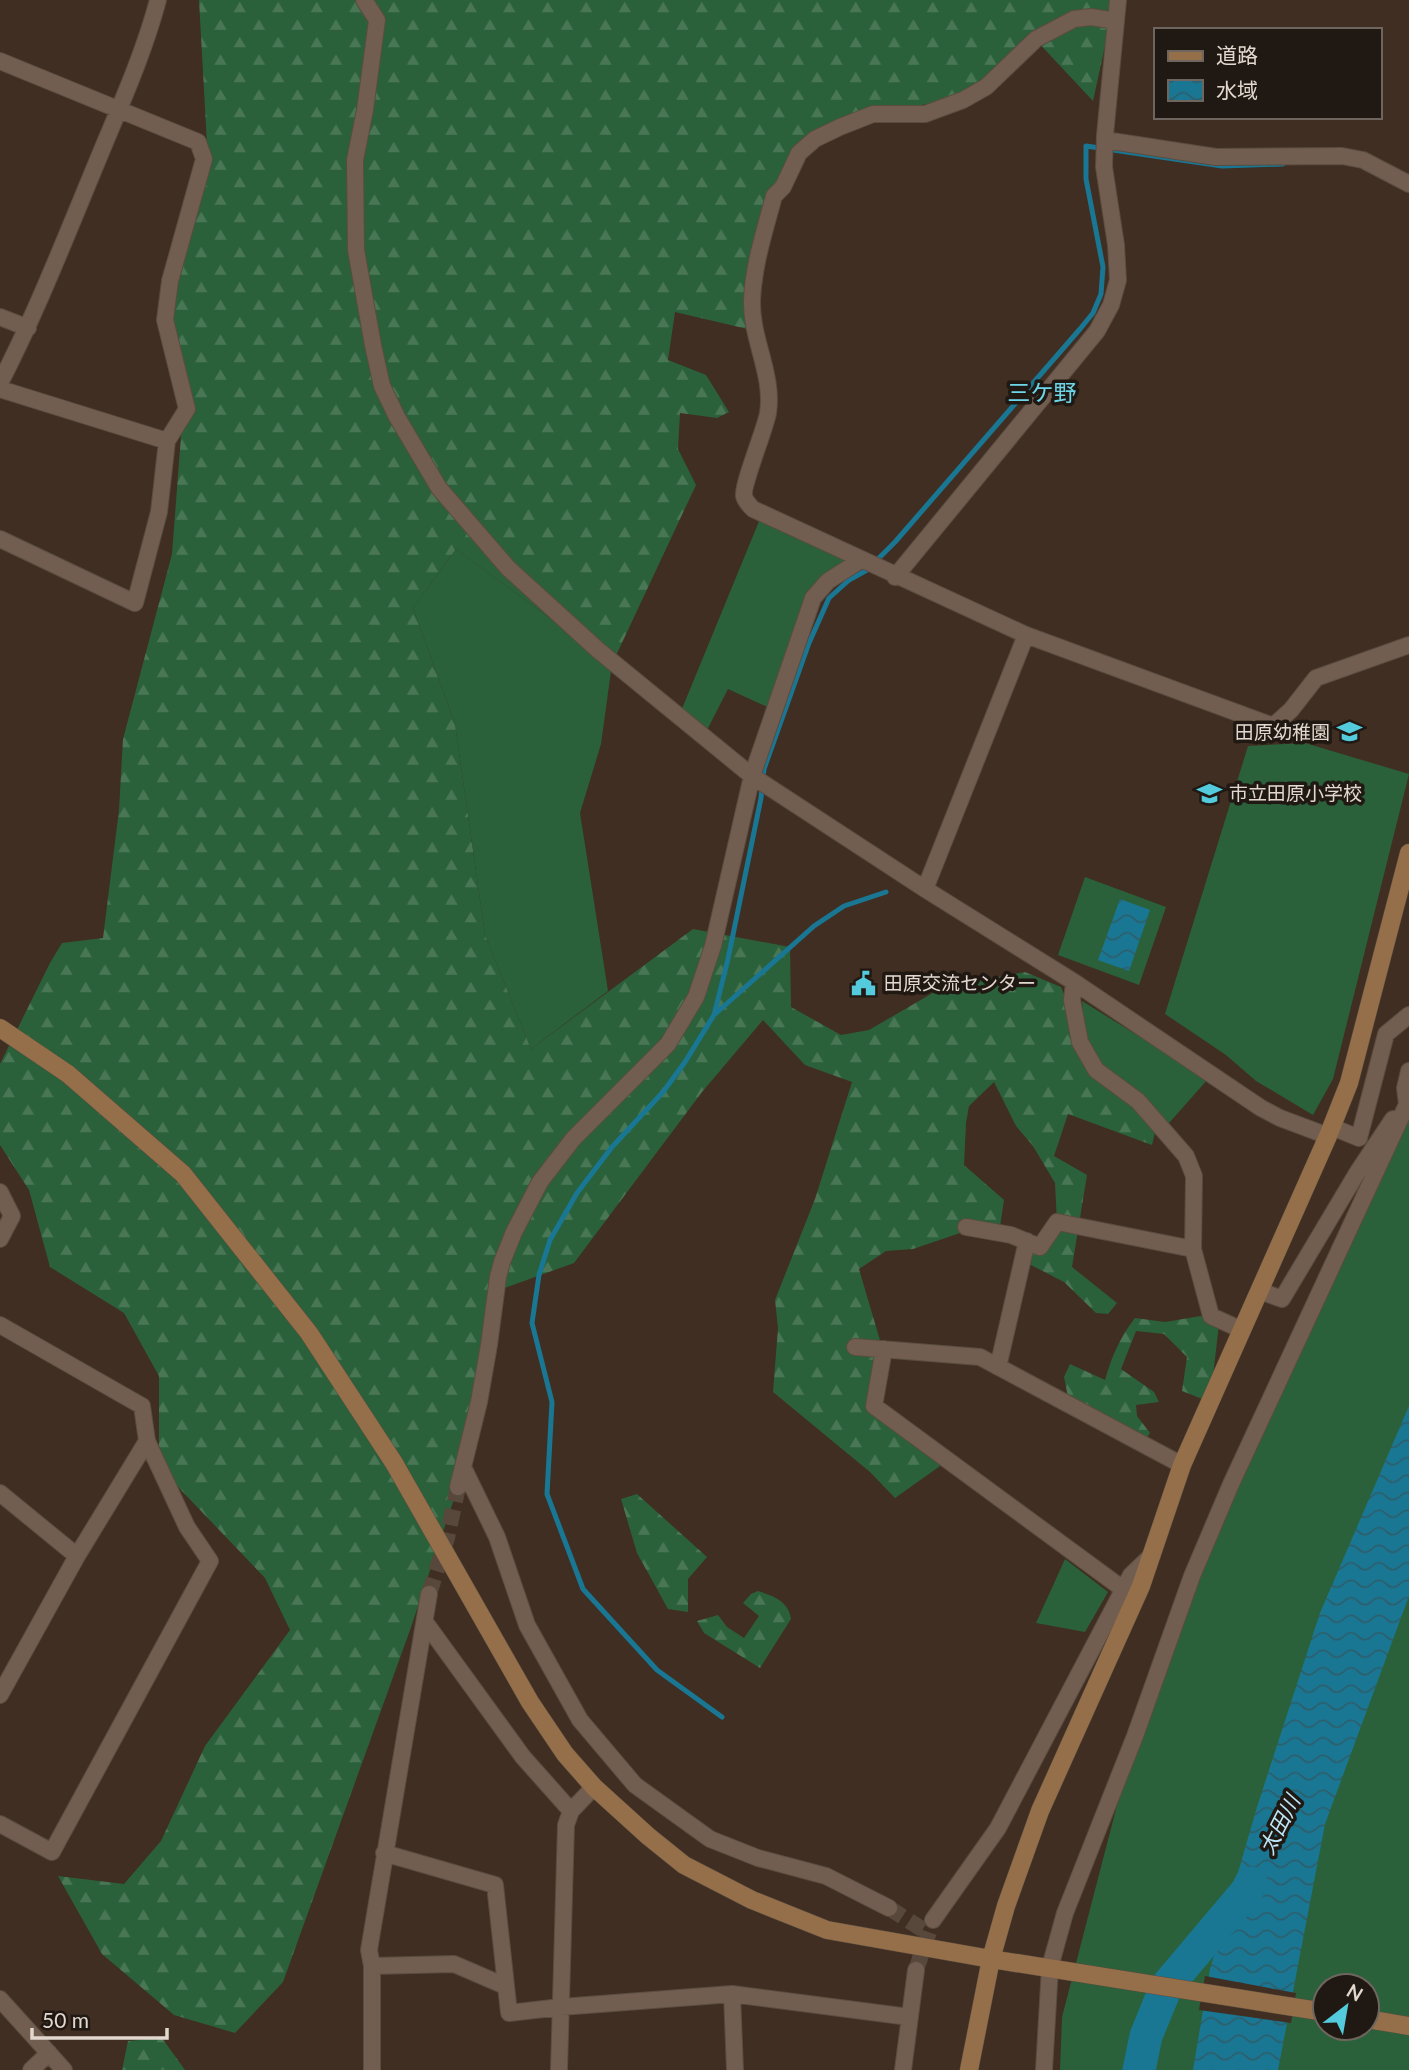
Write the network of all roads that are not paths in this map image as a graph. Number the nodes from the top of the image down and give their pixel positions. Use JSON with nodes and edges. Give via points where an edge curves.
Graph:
{"nodes":[{"id":1,"x":158,"y":0,"type":"edge"},
{"id":2,"x":364,"y":0,"type":"edge"},
{"id":3,"x":1118,"y":0,"type":"edge"},
{"id":4,"x":1116,"y":21,"type":"junction"},
{"id":5,"x":2,"y":66,"type":"edge"},
{"id":6,"x":119,"y":108,"type":"junction"},
{"id":7,"x":1105,"y":140,"type":"junction"},
{"id":8,"x":1409,"y":184,"type":"edge"},
{"id":9,"x":0,"y":317,"type":"edge"},
{"id":10,"x":28,"y":328,"type":"junction"},
{"id":11,"x":0,"y":383,"type":"edge"},
{"id":12,"x":0,"y":389,"type":"edge"},
{"id":13,"x":167,"y":441,"type":"junction"},
{"id":14,"x":0,"y":539,"type":"edge"},
{"id":15,"x":861,"y":560,"type":"junction"},
{"id":16,"x":895,"y":577,"type":"junction"},
{"id":17,"x":1026,"y":635,"type":"junction"},
{"id":18,"x":1409,"y":645,"type":"edge"},
{"id":19,"x":752,"y":776,"type":"junction"},
{"id":20,"x":1409,"y":853,"type":"edge"},
{"id":21,"x":925,"y":889,"type":"junction"},
{"id":22,"x":1074,"y":982,"type":"junction"},
{"id":23,"x":1409,"y":1015,"type":"edge"},
{"id":24,"x":0,"y":1028,"type":"edge"},
{"id":25,"x":1409,"y":1071,"type":"edge"},
{"id":26,"x":1408,"y":1102,"type":"edge"},
{"id":27,"x":1330,"y":1132,"type":"junction"},
{"id":28,"x":0,"y":1192,"type":"edge"},
{"id":29,"x":966,"y":1227,"type":"dead end"},
{"id":30,"x":0,"y":1239,"type":"edge"},
{"id":31,"x":1027,"y":1241,"type":"junction"},
{"id":32,"x":1193,"y":1248,"type":"junction"},
{"id":33,"x":1260,"y":1291,"type":"junction"},
{"id":34,"x":0,"y":1325,"type":"edge"},
{"id":35,"x":1242,"y":1330,"type":"junction"},
{"id":36,"x":855,"y":1347,"type":"dead end"},
{"id":37,"x":884,"y":1349,"type":"junction"},
{"id":38,"x":998,"y":1367,"type":"junction"},
{"id":39,"x":147,"y":1441,"type":"junction"},
{"id":40,"x":1182,"y":1465,"type":"junction"},
{"id":41,"x":463,"y":1467,"type":"junction"},
{"id":42,"x":458,"y":1487,"type":"tunnel mouth"},
{"id":43,"x":0,"y":1493,"type":"edge"},
{"id":44,"x":1152,"y":1555,"type":"junction"},
{"id":45,"x":77,"y":1556,"type":"junction"},
{"id":46,"x":1123,"y":1589,"type":"junction"},
{"id":47,"x":429,"y":1594,"type":"tunnel mouth"},
{"id":48,"x":425,"y":1622,"type":"junction"},
{"id":49,"x":0,"y":1659,"type":"edge"},
{"id":50,"x":13,"y":1669,"type":"junction"},
{"id":51,"x":0,"y":1695,"type":"edge"},
{"id":52,"x":594,"y":1787,"type":"junction"},
{"id":53,"x":571,"y":1811,"type":"junction"},
{"id":54,"x":0,"y":1824,"type":"edge"},
{"id":55,"x":384,"y":1853,"type":"junction"},
{"id":56,"x":889,"y":1908,"type":"tunnel mouth"},
{"id":57,"x":933,"y":1920,"type":"tunnel mouth"},
{"id":58,"x":991,"y":1959,"type":"junction"},
{"id":59,"x":372,"y":1966,"type":"junction"},
{"id":60,"x":1050,"y":1967,"type":"junction"},
{"id":61,"x":916,"y":1970,"type":"tunnel mouth"},
{"id":62,"x":506,"y":1986,"type":"junction"},
{"id":63,"x":732,"y":1994,"type":"junction"},
{"id":64,"x":0,"y":1999,"type":"edge"},
{"id":65,"x":561,"y":2007,"type":"junction"},
{"id":66,"x":1311,"y":2010,"type":"edge"},
{"id":67,"x":909,"y":2017,"type":"junction"},
{"id":68,"x":1381,"y":2021,"type":"edge"},
{"id":69,"x":1409,"y":2026,"type":"edge"},
{"id":70,"x":49,"y":2053,"type":"junction"},
{"id":71,"x":31,"y":2070,"type":"edge"},
{"id":72,"x":64,"y":2070,"type":"edge"},
{"id":73,"x":372,"y":2070,"type":"edge"},
{"id":74,"x":559,"y":2070,"type":"edge"},
{"id":75,"x":735,"y":2070,"type":"edge"},
{"id":76,"x":903,"y":2070,"type":"edge"},
{"id":77,"x":969,"y":2070,"type":"edge"},
{"id":78,"x":1044,"y":2070,"type":"edge"}],
"edges":[{"from":1,"to":6,"type":"street"},
{"from":2,"to":19,"type":"street","via":[[377,20],[355,160],[356,250],[382,386],[397,417],[439,488],[508,568],[598,650]]},
{"from":3,"to":4,"type":"street"},
{"from":4,"to":7,"type":"street"},
{"from":4,"to":15,"type":"street","via":[[1091,16],[1074,19],[1035,39],[986,87],[963,100],[925,114],[873,114],[815,139],[799,153],[774,196],[752,303],[767,379],[768,410],[744,496],[752,509]]},
{"from":5,"to":6,"type":"street"},
{"from":6,"to":10,"type":"street"},
{"from":6,"to":13,"type":"street","via":[[198,142],[204,159],[167,298],[165,320],[187,409]]},
{"from":7,"to":8,"type":"street","via":[[1216,157],[1342,156],[1363,160]]},
{"from":7,"to":16,"type":"street","via":[[1118,280],[1111,305],[1097,331]]},
{"from":9,"to":10,"type":"street"},
{"from":10,"to":11,"type":"street"},
{"from":12,"to":13,"type":"street"},
{"from":13,"to":14,"type":"street","via":[[159,512],[135,603]]},
{"from":15,"to":16,"type":"street"},
{"from":15,"to":19,"type":"street","via":[[813,598]]},
{"from":16,"to":17,"type":"street"},
{"from":17,"to":18,"type":"street","via":[[1273,726],[1316,678]]},
{"from":17,"to":21,"type":"street"},
{"from":19,"to":21,"type":"street"},
{"from":19,"to":41,"type":"street","via":[[713,946],[696,997],[668,1044],[573,1139],[540,1182],[514,1232],[498,1277]]},
{"from":20,"to":27,"type":"street","via":[[1349,1083]]},
{"from":21,"to":22,"type":"street"},
{"from":22,"to":27,"type":"street","via":[[1261,1108]]},
{"from":22,"to":32,"type":"street","via":[[1072,1000],[1080,1042],[1096,1070],[1138,1101],[1186,1156],[1194,1176]]},
{"from":23,"to":27,"type":"street","via":[[1386,1034],[1359,1138]]},
{"from":24,"to":52,"type":"street","via":[[68,1074],[183,1174],[309,1333],[394,1463],[530,1702]]},
{"from":25,"to":26,"type":"street"},
{"from":26,"to":33,"type":"street","via":[[1387,1125],[1282,1299]]},
{"from":26,"to":60,"type":"street","via":[[1197,1565],[1065,1913]]},
{"from":27,"to":33,"type":"street"},
{"from":28,"to":30,"type":"street","via":[[12,1216]]},
{"from":29,"to":31,"type":"street"},
{"from":31,"to":32,"type":"street","via":[[1041,1247],[1057,1222]]},
{"from":31,"to":38,"type":"street"},
{"from":32,"to":35,"type":"street","via":[[1211,1316]]},
{"from":33,"to":35,"type":"street"},
{"from":34,"to":39,"type":"street","via":[[142,1406]]},
{"from":35,"to":40,"type":"street"},
{"from":36,"to":37,"type":"street"},
{"from":37,"to":38,"type":"street","via":[[980,1357]]},
{"from":37,"to":46,"type":"street","via":[[874,1406]]},
{"from":38,"to":40,"type":"street"},
{"from":39,"to":45,"type":"street"},
{"from":39,"to":54,"type":"street","via":[[187,1527],[210,1561],[52,1852]]},
{"from":40,"to":44,"type":"street"},
{"from":41,"to":42,"type":"street"},
{"from":41,"to":56,"type":"street","via":[[497,1537],[527,1625],[580,1720],[635,1785],[710,1839],[825,1876]]},
{"from":43,"to":45,"type":"street"},
{"from":44,"to":46,"type":"street"},
{"from":44,"to":58,"type":"street","via":[[1040,1811]]},
{"from":45,"to":50,"type":"street"},
{"from":46,"to":57,"type":"street","via":[[998,1828]]},
{"from":47,"to":48,"type":"street"},
{"from":48,"to":53,"type":"street","via":[[523,1757]]},
{"from":48,"to":55,"type":"street"},
{"from":49,"to":50,"type":"street"},
{"from":50,"to":51,"type":"street"},
{"from":52,"to":53,"type":"street"},
{"from":52,"to":58,"type":"street","via":[[684,1865],[752,1900],[827,1930]]},
{"from":53,"to":65,"type":"street","via":[[566,1825]]},
{"from":55,"to":59,"type":"street","via":[[369,1950]]},
{"from":55,"to":62,"type":"street","via":[[495,1885]]},
{"from":58,"to":60,"type":"street"},
{"from":58,"to":77,"type":"street"},
{"from":59,"to":62,"type":"street","via":[[454,1964]]},
{"from":59,"to":73,"type":"street"},
{"from":60,"to":66,"type":"street"},
{"from":60,"to":78,"type":"street"},
{"from":61,"to":67,"type":"street"},
{"from":62,"to":65,"type":"street","via":[[509,2013]]},
{"from":63,"to":65,"type":"street"},
{"from":63,"to":67,"type":"street"},
{"from":63,"to":75,"type":"street"},
{"from":64,"to":70,"type":"street"},
{"from":65,"to":74,"type":"street"},
{"from":67,"to":76,"type":"street"},
{"from":68,"to":69,"type":"street"},
{"from":70,"to":71,"type":"street"},
{"from":70,"to":72,"type":"street"}]}
